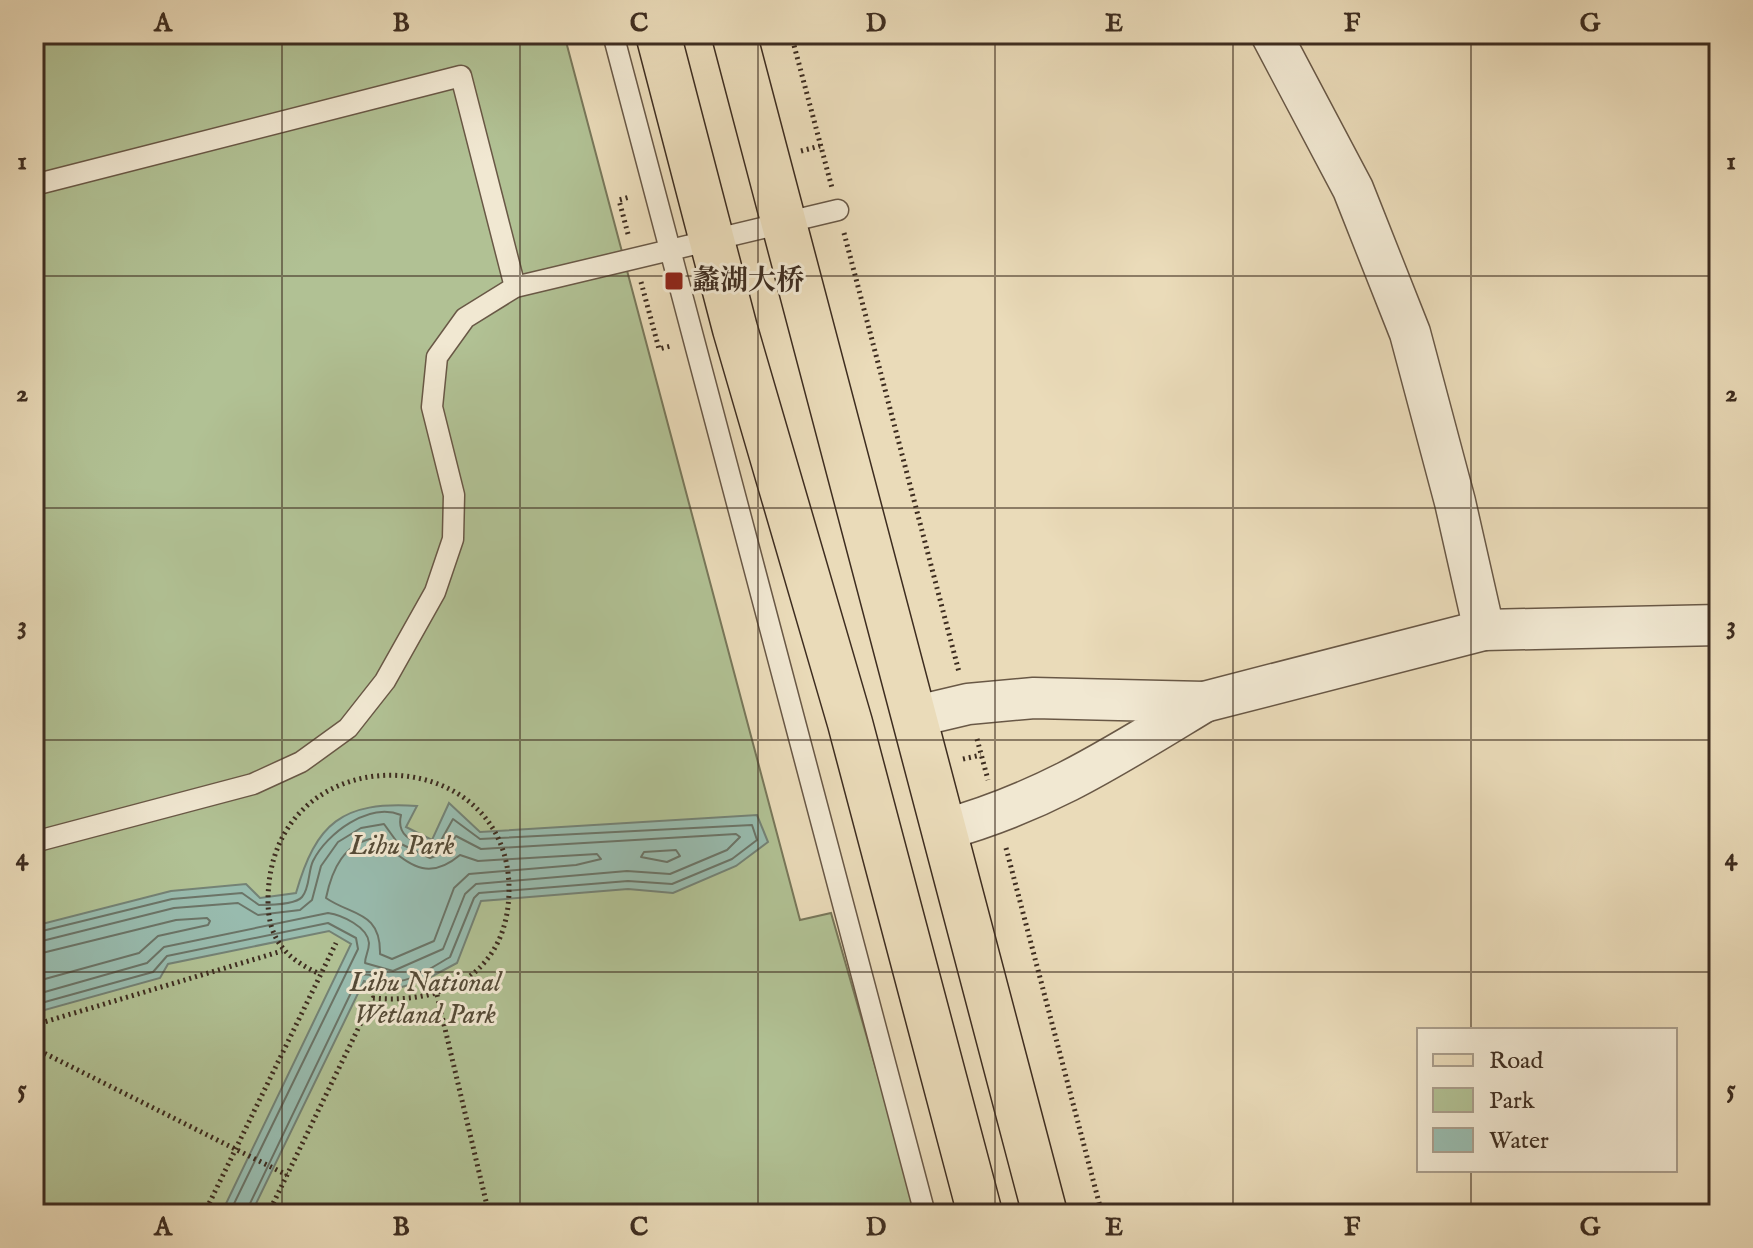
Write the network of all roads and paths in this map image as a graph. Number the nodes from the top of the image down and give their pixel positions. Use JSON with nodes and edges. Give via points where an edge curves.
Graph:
{"nodes":[{"id":1,"x":613,"y":34,"type":"edge"},
{"id":2,"x":658,"y":34,"type":"edge"},
{"id":3,"x":734,"y":34,"type":"edge"},
{"id":4,"x":791,"y":34,"type":"edge"},
{"id":5,"x":1271,"y":34,"type":"edge"},
{"id":6,"x":34,"y":185,"type":"edge"},
{"id":7,"x":838,"y":210,"type":"junction"},
{"id":8,"x":783,"y":222,"type":"junction"},
{"id":9,"x":712,"y":239,"type":"junction"},
{"id":10,"x":669,"y":249,"type":"junction"},
{"id":11,"x":515,"y":287,"type":"junction"},
{"id":12,"x":1719,"y":625,"type":"edge"},
{"id":13,"x":1484,"y":630,"type":"junction"},
{"id":14,"x":1204,"y":702,"type":"junction"},
{"id":15,"x":968,"y":704,"type":"junction"},
{"id":16,"x":913,"y":717,"type":"junction"},
{"id":17,"x":997,"y":815,"type":"junction"},
{"id":18,"x":943,"y":830,"type":"junction"},
{"id":19,"x":34,"y":842,"type":"edge"},
{"id":20,"x":336,"y":943,"type":"dead end"},
{"id":21,"x":280,"y":949,"type":"junction"},
{"id":22,"x":320,"y":974,"type":"junction"},
{"id":23,"x":437,"y":995,"type":"junction"},
{"id":24,"x":34,"y":1025,"type":"edge"},
{"id":25,"x":34,"y":1048,"type":"edge"},
{"id":26,"x":236,"y":1148,"type":"junction"},
{"id":27,"x":287,"y":1175,"type":"junction"},
{"id":28,"x":204,"y":1214,"type":"edge"},
{"id":29,"x":268,"y":1214,"type":"edge"},
{"id":30,"x":489,"y":1214,"type":"edge"},
{"id":31,"x":925,"y":1214,"type":"edge"},
{"id":32,"x":980,"y":1214,"type":"edge"},
{"id":33,"x":1045,"y":1214,"type":"edge"},
{"id":34,"x":1102,"y":1214,"type":"edge"}],
"edges":[{"from":1,"to":10,"type":"lane"},
{"from":2,"to":9,"type":"main road"},
{"from":3,"to":8,"type":"main road"},
{"from":4,"to":7,"type":"path"},
{"from":5,"to":13,"type":"street","via":[[1353,189],[1410,333]]},
{"from":6,"to":11,"type":"lane","via":[[461,76]]},
{"from":7,"to":8,"type":"lane"},
{"from":7,"to":15,"type":"path"},
{"from":8,"to":9,"type":"lane"},
{"from":8,"to":16,"type":"main road"},
{"from":9,"to":10,"type":"lane"},
{"from":9,"to":32,"type":"main road","via":[[850,723]]},
{"from":10,"to":11,"type":"lane"},
{"from":10,"to":31,"type":"lane"},
{"from":11,"to":19,"type":"lane","via":[[465,318],[437,357],[432,407],[454,495],[453,539],[435,592],[385,681],[348,728],[301,762],[253,784]]},
{"from":12,"to":13,"type":"street"},
{"from":13,"to":14,"type":"street"},
{"from":14,"to":15,"type":"street","via":[[1034,698]]},
{"from":14,"to":17,"type":"street","via":[[1054,791]]},
{"from":15,"to":16,"type":"street"},
{"from":15,"to":17,"type":"path"},
{"from":16,"to":18,"type":"main road"},
{"from":17,"to":18,"type":"street"},
{"from":17,"to":34,"type":"path"},
{"from":18,"to":33,"type":"main road"},
{"from":20,"to":22,"type":"path"},
{"from":21,"to":22,"type":"path"},
{"from":21,"to":23,"type":"path","via":[[268,919],[268,884],[276,849],[292,820],[315,797],[348,781],[386,774],[418,777],[452,789],[482,814],[509,871],[509,910],[499,943],[480,969]]},
{"from":21,"to":24,"type":"path"},
{"from":22,"to":26,"type":"path"},
{"from":23,"to":27,"type":"path","via":[[400,1001],[373,998]]},
{"from":23,"to":30,"type":"path"},
{"from":25,"to":26,"type":"path"},
{"from":26,"to":27,"type":"path"},
{"from":26,"to":28,"type":"path"},
{"from":27,"to":29,"type":"path"}]}
